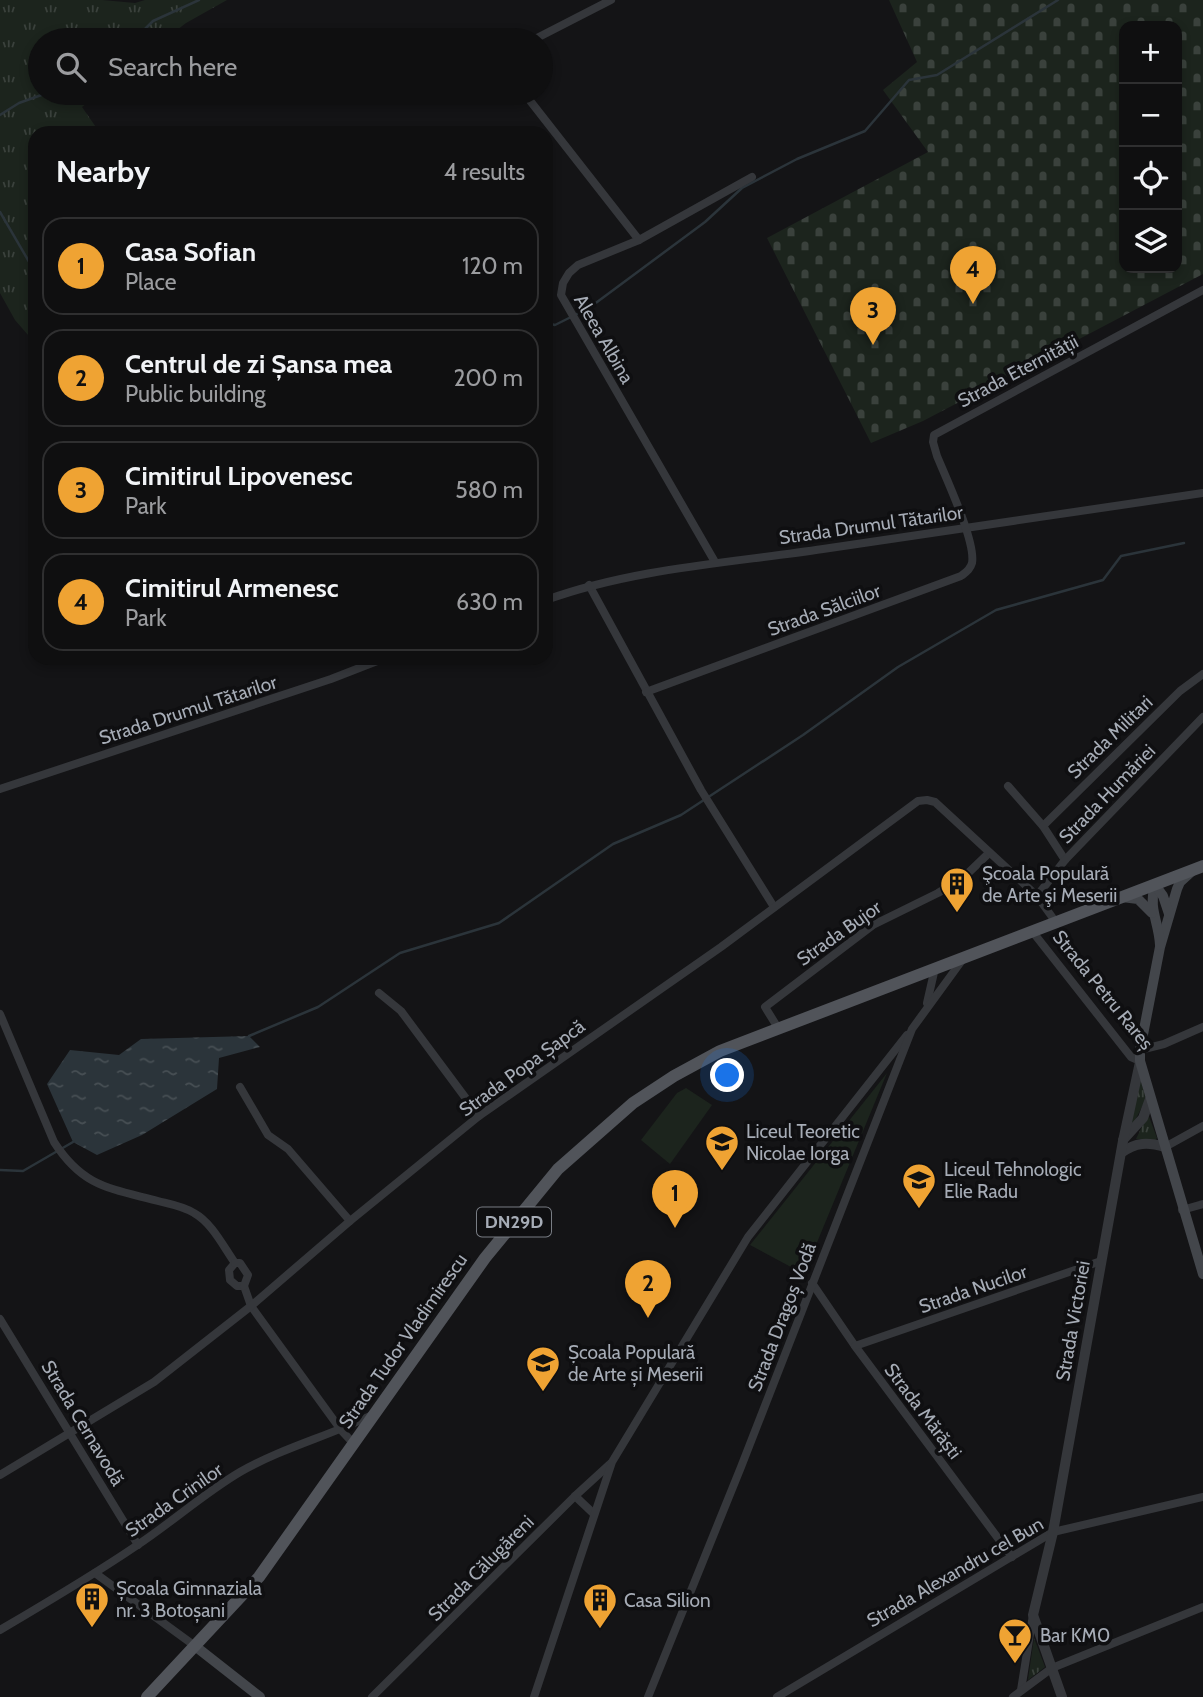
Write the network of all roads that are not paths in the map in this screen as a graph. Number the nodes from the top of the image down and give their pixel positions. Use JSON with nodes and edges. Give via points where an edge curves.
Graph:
{"nodes":[{"id":1,"x":611,"y":0,"type":"edge"},
{"id":2,"x":553,"y":30,"type":"edge"},
{"id":3,"x":533,"y":105,"type":"edge"},
{"id":4,"x":550,"y":126,"type":"edge"},
{"id":5,"x":553,"y":130,"type":"edge"},
{"id":6,"x":752,"y":177,"type":"dead end"},
{"id":7,"x":639,"y":240,"type":"junction"},
{"id":8,"x":1203,"y":290,"type":"edge"},
{"id":9,"x":1203,"y":493,"type":"edge"},
{"id":10,"x":964,"y":527,"type":"junction"},
{"id":11,"x":715,"y":562,"type":"junction"},
{"id":12,"x":589,"y":585,"type":"junction"},
{"id":13,"x":553,"y":598,"type":"edge"},
{"id":14,"x":367,"y":665,"type":"edge"},
{"id":15,"x":1203,"y":674,"type":"edge"},
{"id":16,"x":646,"y":692,"type":"junction"},
{"id":17,"x":1203,"y":717,"type":"edge"},
{"id":18,"x":1008,"y":786,"type":"dead end"},
{"id":19,"x":0,"y":789,"type":"edge"},
{"id":20,"x":1042,"y":826,"type":"junction"},
{"id":21,"x":989,"y":853,"type":"junction"},
{"id":22,"x":1065,"y":860,"type":"junction"},
{"id":23,"x":1197,"y":868,"type":"edge"},
{"id":24,"x":1155,"y":885,"type":"junction"},
{"id":25,"x":1037,"y":895,"type":"junction"},
{"id":26,"x":1119,"y":897,"type":"junction"},
{"id":27,"x":774,"y":906,"type":"junction"},
{"id":28,"x":1152,"y":913,"type":"junction"},
{"id":29,"x":1169,"y":914,"type":"junction"},
{"id":30,"x":1055,"y":921,"type":"junction"},
{"id":31,"x":1032,"y":931,"type":"junction"},
{"id":32,"x":1160,"y":947,"type":"junction"},
{"id":33,"x":964,"y":958,"type":"junction"},
{"id":34,"x":935,"y":968,"type":"junction"},
{"id":35,"x":379,"y":993,"type":"dead end"},
{"id":36,"x":926,"y":1007,"type":"junction"},
{"id":37,"x":0,"y":1014,"type":"edge"},
{"id":38,"x":1203,"y":1027,"type":"edge"},
{"id":39,"x":778,"y":1028,"type":"junction"},
{"id":40,"x":912,"y":1029,"type":"junction"},
{"id":41,"x":1140,"y":1055,"type":"junction"},
{"id":42,"x":240,"y":1087,"type":"dead end"},
{"id":43,"x":1150,"y":1099,"type":"junction"},
{"id":44,"x":479,"y":1116,"type":"junction"},
{"id":45,"x":1203,"y":1126,"type":"edge"},
{"id":46,"x":1123,"y":1141,"type":"junction"},
{"id":47,"x":1165,"y":1147,"type":"junction"},
{"id":48,"x":1121,"y":1153,"type":"junction"},
{"id":49,"x":1203,"y":1204,"type":"edge"},
{"id":50,"x":1182,"y":1210,"type":"junction"},
{"id":51,"x":350,"y":1222,"type":"junction"},
{"id":52,"x":1101,"y":1261,"type":"junction"},
{"id":53,"x":234,"y":1263,"type":"junction"},
{"id":54,"x":1203,"y":1274,"type":"edge"},
{"id":55,"x":812,"y":1283,"type":"junction"},
{"id":56,"x":244,"y":1286,"type":"junction"},
{"id":57,"x":251,"y":1306,"type":"junction"},
{"id":58,"x":0,"y":1319,"type":"edge"},
{"id":59,"x":855,"y":1346,"type":"junction"},
{"id":60,"x":374,"y":1413,"type":"junction"},
{"id":61,"x":341,"y":1430,"type":"junction"},
{"id":62,"x":71,"y":1434,"type":"junction"},
{"id":63,"x":354,"y":1444,"type":"junction"},
{"id":64,"x":612,"y":1462,"type":"junction"},
{"id":65,"x":0,"y":1475,"type":"edge"},
{"id":66,"x":575,"y":1496,"type":"junction"},
{"id":67,"x":1203,"y":1497,"type":"edge"},
{"id":68,"x":594,"y":1514,"type":"junction"},
{"id":69,"x":1053,"y":1532,"type":"junction"},
{"id":70,"x":138,"y":1545,"type":"junction"},
{"id":71,"x":1012,"y":1557,"type":"junction"},
{"id":72,"x":95,"y":1573,"type":"junction"},
{"id":73,"x":1203,"y":1607,"type":"edge"},
{"id":74,"x":1033,"y":1615,"type":"junction"},
{"id":75,"x":0,"y":1630,"type":"edge"},
{"id":76,"x":195,"y":1646,"type":"junction"},
{"id":77,"x":1052,"y":1668,"type":"junction"},
{"id":78,"x":1021,"y":1690,"type":"junction"},
{"id":79,"x":147,"y":1697,"type":"edge"},
{"id":80,"x":260,"y":1697,"type":"edge"},
{"id":81,"x":372,"y":1697,"type":"edge"},
{"id":82,"x":534,"y":1697,"type":"edge"},
{"id":83,"x":648,"y":1697,"type":"edge"},
{"id":84,"x":777,"y":1697,"type":"edge"},
{"id":85,"x":1013,"y":1697,"type":"edge"},
{"id":86,"x":1062,"y":1697,"type":"edge"}],
"edges":[{"from":1,"to":2,"type":"street"},
{"from":3,"to":4,"type":"street"},
{"from":5,"to":7,"type":"street"},
{"from":6,"to":7,"type":"street","name":"Aleea Albina"},
{"from":7,"to":11,"type":"street","name":"Aleea Albina","via":[[578,265],[563,283],[561,295]]},
{"from":8,"to":10,"type":"street","name":"Strada Eternității","via":[[934,435]]},
{"from":9,"to":10,"type":"street","name":"Strada Drumul Tătarilor"},
{"from":10,"to":11,"type":"street","name":"Strada Drumul Tătarilor"},
{"from":10,"to":16,"type":"street","name":"Strada Sălciilor","via":[[972,562],[953,580]]},
{"from":11,"to":12,"type":"street","name":"Strada Drumul Tătarilor"},
{"from":12,"to":13,"type":"street","name":"Strada Drumul Tătarilor"},
{"from":12,"to":16,"type":"street"},
{"from":14,"to":19,"type":"street","name":"Strada Drumul Tătarilor"},
{"from":15,"to":20,"type":"street","name":"Strada Militari"},
{"from":16,"to":27,"type":"street"},
{"from":17,"to":22,"type":"street","name":"Strada Humăriei"},
{"from":18,"to":20,"type":"street"},
{"from":20,"to":22,"type":"street"},
{"from":21,"to":25,"type":"street","name":"Strada Popa Șapcă"},
{"from":21,"to":27,"type":"street","name":"Strada Popa Șapcă","via":[[935,802],[918,801]]},
{"from":21,"to":39,"type":"street","name":"Strada Bujor","via":[[964,877],[873,925],[765,1007]]},
{"from":22,"to":25,"type":"street","name":"Strada Humăriei"},
{"from":23,"to":24,"type":"main road","number":"DN29D"},
{"from":23,"to":29,"type":"main road","name":"Strada Victoriei","via":[[1180,882]]},
{"from":24,"to":26,"type":"main road","number":"DN29D"},
{"from":24,"to":28,"type":"main road","name":"Strada Victoriei"},
{"from":24,"to":29,"type":"main road"},
{"from":25,"to":30,"type":"street","name":"Strada Popa Șapcă"},
{"from":26,"to":28,"type":"main road","via":[[1138,899]]},
{"from":26,"to":30,"type":"main road","number":"DN29D"},
{"from":27,"to":44,"type":"street","name":"Strada Popa Șapcă"},
{"from":28,"to":32,"type":"main road","name":"Strada Victoriei","via":[[1160,931]]},
{"from":29,"to":32,"type":"main road","name":"Strada Victoriei"},
{"from":30,"to":31,"type":"main road","number":"DN29D"},
{"from":31,"to":33,"type":"main road","number":"DN29D"},
{"from":31,"to":41,"type":"street","name":"Strada Petru Rareș","via":[[1131,1057]]},
{"from":32,"to":41,"type":"main road","name":"Strada Victoriei"},
{"from":33,"to":34,"type":"main road","name":"Strada Tudor Vladimirescu","number":"DN29D"},
{"from":33,"to":36,"type":"street","name":"Strada Dragoș Vodă"},
{"from":34,"to":36,"type":"street"},
{"from":34,"to":39,"type":"main road","name":"Strada Tudor Vladimirescu","number":"DN29D"},
{"from":35,"to":44,"type":"street","via":[[401,1011]]},
{"from":36,"to":40,"type":"street","name":"Strada Dragoș Vodă"},
{"from":37,"to":53,"type":"street","via":[[66,1161],[90,1181],[195,1213],[209,1225]]},
{"from":38,"to":41,"type":"street"},
{"from":39,"to":60,"type":"main road","name":"Strada Tudor Vladimirescu","number":"DN29D","via":[[674,1076],[633,1103],[558,1169],[485,1258]]},
{"from":40,"to":55,"type":"street","name":"Strada Dragoș Vodă"},
{"from":40,"to":64,"type":"street","via":[[748,1237]]},
{"from":41,"to":43,"type":"main road","name":"Strada Petru Rareș"},
{"from":41,"to":46,"type":"street","name":"Strada Victoriei"},
{"from":42,"to":51,"type":"street","via":[[268,1135],[288,1149]]},
{"from":43,"to":46,"type":"street","via":[[1137,1126]]},
{"from":43,"to":47,"type":"main road","name":"Strada Petru Rareș"},
{"from":44,"to":51,"type":"street","name":"Strada Popa Șapcă"},
{"from":45,"to":47,"type":"street"},
{"from":46,"to":48,"type":"street","name":"Strada Victoriei"},
{"from":47,"to":48,"type":"street","via":[[1136,1144]]},
{"from":47,"to":50,"type":"main road","name":"Strada Petru Rareș"},
{"from":48,"to":52,"type":"street","name":"Strada Victoriei"},
{"from":49,"to":50,"type":"street"},
{"from":50,"to":54,"type":"main road","name":"Strada Petru Rareș"},
{"from":51,"to":57,"type":"street","name":"Strada Popa Șapcă"},
{"from":52,"to":59,"type":"street","name":"Strada Nucilor"},
{"from":52,"to":69,"type":"street","name":"Strada Victoriei"},
{"from":53,"to":56,"type":"street","via":[[240,1263],[248,1275]]},
{"from":53,"to":56,"type":"street","via":[[230,1280]]},
{"from":55,"to":59,"type":"street","name":"Strada Mărăști"},
{"from":55,"to":83,"type":"street","name":"Strada Dragoș Vodă"},
{"from":56,"to":57,"type":"street"},
{"from":57,"to":61,"type":"street"},
{"from":57,"to":62,"type":"street","name":"Strada Popa Șapcă","via":[[154,1382]]},
{"from":58,"to":62,"type":"street","name":"Strada Cernavodă"},
{"from":59,"to":71,"type":"street","name":"Strada Mărăști"},
{"from":60,"to":61,"type":"street","name":"Strada Crinilor"},
{"from":60,"to":63,"type":"main road","name":"Strada Tudor Vladimirescu","number":"DN29D"},
{"from":61,"to":63,"type":"street"},
{"from":61,"to":70,"type":"street","name":"Strada Crinilor","via":[[302,1442],[239,1473]]},
{"from":62,"to":65,"type":"street","name":"Strada Popa Șapcă"},
{"from":62,"to":70,"type":"street","name":"Strada Cernavodă"},
{"from":63,"to":76,"type":"main road","name":"Strada Tudor Vladimirescu","number":"DN29D","via":[[259,1577]]},
{"from":64,"to":66,"type":"street","name":"Strada Călugăreni"},
{"from":64,"to":68,"type":"street"},
{"from":66,"to":68,"type":"street"},
{"from":66,"to":81,"type":"street","name":"Strada Călugăreni"},
{"from":67,"to":69,"type":"street","name":"Strada Alexandru cel Bun"},
{"from":68,"to":82,"type":"street"},
{"from":69,"to":71,"type":"street","name":"Strada Alexandru cel Bun"},
{"from":69,"to":74,"type":"street","name":"Strada Victoriei"},
{"from":70,"to":72,"type":"street","name":"Strada Crinilor"},
{"from":71,"to":84,"type":"street","name":"Strada Alexandru cel Bun"},
{"from":72,"to":75,"type":"street","name":"Strada Crinilor"},
{"from":72,"to":76,"type":"street"},
{"from":73,"to":77,"type":"street"},
{"from":74,"to":77,"type":"street"},
{"from":74,"to":78,"type":"street"},
{"from":76,"to":79,"type":"main road","name":"Strada Tudor Vladimirescu","number":"DN29D"},
{"from":76,"to":80,"type":"main road"},
{"from":77,"to":78,"type":"street"},
{"from":77,"to":86,"type":"street"},
{"from":78,"to":85,"type":"street"}]}
